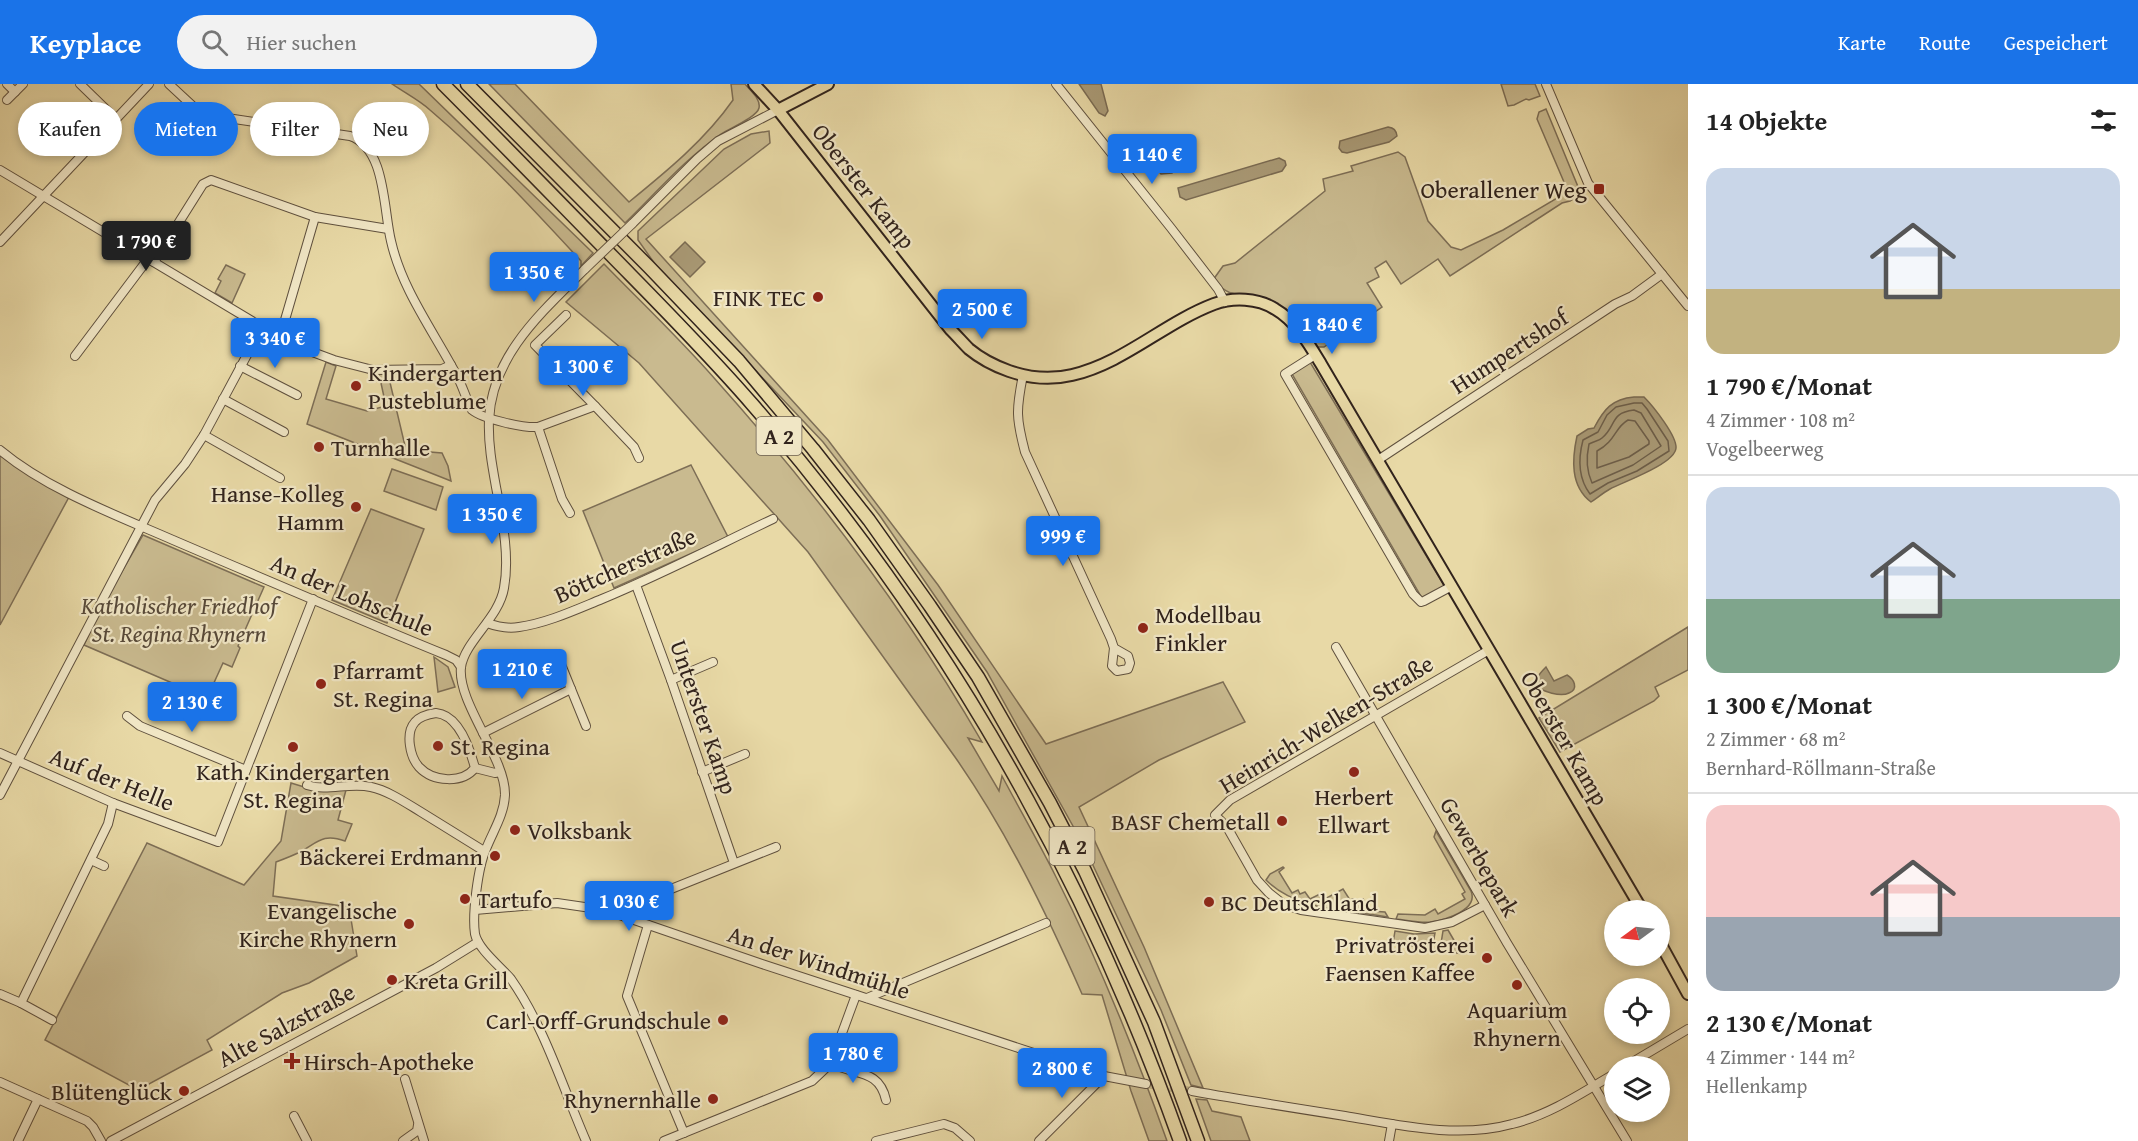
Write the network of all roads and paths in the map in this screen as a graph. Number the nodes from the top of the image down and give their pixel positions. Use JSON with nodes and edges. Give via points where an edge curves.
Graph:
{"nodes":[{"id":1,"x":7,"y":84,"type":"edge"},
{"id":2,"x":23,"y":84,"type":"edge"},
{"id":3,"x":80,"y":84,"type":"edge"},
{"id":4,"x":149,"y":84,"type":"edge"},
{"id":5,"x":169,"y":84,"type":"edge"},
{"id":6,"x":443,"y":84,"type":"edge"},
{"id":7,"x":467,"y":84,"type":"edge"},
{"id":8,"x":754,"y":84,"type":"edge"},
{"id":9,"x":828,"y":84,"type":"edge"},
{"id":10,"x":1056,"y":84,"type":"edge"},
{"id":11,"x":1546,"y":84,"type":"edge"},
{"id":12,"x":15,"y":92,"type":"junction"},
{"id":13,"x":7,"y":100,"type":"dead end"},
{"id":14,"x":99,"y":102,"type":"edge"},
{"id":15,"x":778,"y":110,"type":"junction"},
{"id":16,"x":122,"y":111,"type":"edge"},
{"id":17,"x":80,"y":156,"type":"edge"},
{"id":18,"x":0,"y":170,"type":"edge"},
{"id":19,"x":43,"y":196,"type":"junction"},
{"id":20,"x":315,"y":217,"type":"junction"},
{"id":21,"x":388,"y":229,"type":"junction"},
{"id":22,"x":0,"y":242,"type":"edge"},
{"id":23,"x":151,"y":260,"type":"junction"},
{"id":24,"x":1662,"y":274,"type":"junction"},
{"id":25,"x":1225,"y":302,"type":"junction"},
{"id":26,"x":1688,"y":306,"type":"edge"},
{"id":27,"x":566,"y":315,"type":"dead end"},
{"id":28,"x":262,"y":327,"type":"junction"},
{"id":29,"x":280,"y":337,"type":"junction"},
{"id":30,"x":1315,"y":355,"type":"junction"},
{"id":31,"x":75,"y":356,"type":"dead end"},
{"id":32,"x":240,"y":366,"type":"junction"},
{"id":33,"x":451,"y":366,"type":"junction"},
{"id":34,"x":1023,"y":375,"type":"junction"},
{"id":35,"x":297,"y":395,"type":"dead end"},
{"id":36,"x":223,"y":399,"type":"junction"},
{"id":37,"x":596,"y":406,"type":"junction"},
{"id":38,"x":489,"y":417,"type":"junction"},
{"id":39,"x":538,"y":427,"type":"junction"},
{"id":40,"x":284,"y":432,"type":"dead end"},
{"id":41,"x":204,"y":435,"type":"junction"},
{"id":42,"x":0,"y":450,"type":"edge"},
{"id":43,"x":639,"y":458,"type":"dead end"},
{"id":44,"x":1378,"y":460,"type":"junction"},
{"id":45,"x":280,"y":478,"type":"dead end"},
{"id":46,"x":570,"y":513,"type":"dead end"},
{"id":47,"x":773,"y":519,"type":"dead end"},
{"id":48,"x":141,"y":526,"type":"junction"},
{"id":49,"x":636,"y":585,"type":"junction"},
{"id":50,"x":1452,"y":586,"type":"junction"},
{"id":51,"x":313,"y":599,"type":"junction"},
{"id":52,"x":487,"y":623,"type":"junction"},
{"id":53,"x":1336,"y":647,"type":"dead end"},
{"id":54,"x":1114,"y":648,"type":"dead end"},
{"id":55,"x":1489,"y":650,"type":"junction"},
{"id":56,"x":560,"y":662,"type":"dead end"},
{"id":57,"x":713,"y":662,"type":"dead end"},
{"id":58,"x":461,"y":667,"type":"junction"},
{"id":59,"x":671,"y":680,"type":"junction"},
{"id":60,"x":571,"y":689,"type":"junction"},
{"id":61,"x":1376,"y":715,"type":"junction"},
{"id":62,"x":127,"y":716,"type":"dead end"},
{"id":63,"x":586,"y":726,"type":"dead end"},
{"id":64,"x":483,"y":733,"type":"junction"},
{"id":65,"x":0,"y":753,"type":"edge"},
{"id":66,"x":746,"y":754,"type":"dead end"},
{"id":67,"x":16,"y":762,"type":"junction"},
{"id":68,"x":475,"y":768,"type":"junction"},
{"id":69,"x":246,"y":770,"type":"junction"},
{"id":70,"x":500,"y":772,"type":"junction"},
{"id":71,"x":702,"y":772,"type":"junction"},
{"id":72,"x":307,"y":785,"type":"dead end"},
{"id":73,"x":0,"y":795,"type":"edge"},
{"id":74,"x":113,"y":802,"type":"junction"},
{"id":75,"x":776,"y":847,"type":"dead end"},
{"id":76,"x":484,"y":851,"type":"junction"},
{"id":77,"x":91,"y":860,"type":"junction"},
{"id":78,"x":734,"y":864,"type":"junction"},
{"id":79,"x":104,"y":866,"type":"dead end"},
{"id":80,"x":1636,"y":900,"type":"edge"},
{"id":81,"x":1485,"y":904,"type":"junction"},
{"id":82,"x":476,"y":910,"type":"junction"},
{"id":83,"x":619,"y":915,"type":"junction"},
{"id":84,"x":1046,"y":923,"type":"dead end"},
{"id":85,"x":648,"y":925,"type":"junction"},
{"id":86,"x":478,"y":942,"type":"junction"},
{"id":87,"x":1670,"y":961,"type":"edge"},
{"id":88,"x":0,"y":994,"type":"edge"},
{"id":89,"x":856,"y":994,"type":"junction"},
{"id":90,"x":1688,"y":994,"type":"edge"},
{"id":91,"x":867,"y":998,"type":"junction"},
{"id":92,"x":21,"y":1003,"type":"junction"},
{"id":93,"x":52,"y":1020,"type":"dead end"},
{"id":94,"x":1688,"y":1029,"type":"edge"},
{"id":95,"x":1643,"y":1056,"type":"edge"},
{"id":96,"x":831,"y":1063,"type":"junction"},
{"id":97,"x":1104,"y":1076,"type":"junction"},
{"id":98,"x":405,"y":1079,"type":"dead end"},
{"id":99,"x":1604,"y":1080,"type":"edge"},
{"id":100,"x":0,"y":1082,"type":"edge"},
{"id":101,"x":1146,"y":1084,"type":"tunnel mouth"},
{"id":102,"x":1594,"y":1086,"type":"junction"},
{"id":103,"x":1192,"y":1091,"type":"tunnel mouth"},
{"id":104,"x":38,"y":1099,"type":"junction"},
{"id":105,"x":886,"y":1100,"type":"dead end"},
{"id":106,"x":294,"y":1116,"type":"dead end"},
{"id":107,"x":1392,"y":1124,"type":"junction"},
{"id":108,"x":418,"y":1125,"type":"junction"},
{"id":109,"x":684,"y":1133,"type":"junction"},
{"id":110,"x":306,"y":1138,"type":"edge"},
{"id":111,"x":18,"y":1141,"type":"edge"},
{"id":112,"x":101,"y":1141,"type":"edge"},
{"id":113,"x":111,"y":1141,"type":"edge"},
{"id":114,"x":295,"y":1141,"type":"edge"},
{"id":115,"x":403,"y":1141,"type":"edge"},
{"id":116,"x":424,"y":1141,"type":"edge"},
{"id":117,"x":586,"y":1141,"type":"edge"},
{"id":118,"x":664,"y":1141,"type":"edge"},
{"id":119,"x":876,"y":1141,"type":"edge"},
{"id":120,"x":970,"y":1141,"type":"edge"},
{"id":121,"x":1039,"y":1141,"type":"edge"},
{"id":122,"x":1180,"y":1141,"type":"edge"},
{"id":123,"x":1198,"y":1141,"type":"edge"},
{"id":124,"x":1389,"y":1141,"type":"edge"},
{"id":125,"x":1627,"y":1141,"type":"edge"}],
"edges":[{"from":1,"to":12,"type":"street"},
{"from":2,"to":12,"type":"street"},
{"from":3,"to":14,"type":"street"},
{"from":4,"to":16,"type":"street"},
{"from":5,"to":21,"type":"street","via":[[207,115],[358,139],[373,154],[378,166]]},
{"from":6,"to":122,"type":"highway","number":"A 2","via":[[752,403],[858,534],[918,617],[1005,757],[1067,874],[1136,1024]]},
{"from":7,"to":123,"type":"highway","number":"A 2","via":[[739,361],[869,520],[930,606],[978,677],[1085,871],[1154,1022]]},
{"from":8,"to":15,"type":"main road","name":"Oberster Kamp"},
{"from":9,"to":15,"type":"main road"},
{"from":10,"to":25,"type":"street"},
{"from":11,"to":24,"type":"street","via":[[1588,183]]},
{"from":12,"to":13,"type":"street"},
{"from":15,"to":34,"type":"main road","name":"Oberster Kamp","via":[[950,330],[986,361]]},
{"from":15,"to":38,"type":"street","bridge":true,"via":[[718,141],[697,159],[532,322],[496,382]]},
{"from":17,"to":19,"type":"street"},
{"from":18,"to":19,"type":"street"},
{"from":19,"to":22,"type":"street"},
{"from":19,"to":23,"type":"street"},
{"from":20,"to":21,"type":"street"},
{"from":20,"to":23,"type":"street","via":[[208,180]]},
{"from":20,"to":29,"type":"street"},
{"from":21,"to":33,"type":"street","via":[[399,270]]},
{"from":23,"to":28,"type":"street"},
{"from":23,"to":31,"type":"street"},
{"from":24,"to":26,"type":"street"},
{"from":24,"to":44,"type":"street","name":"Humpertshof"},
{"from":25,"to":30,"type":"main road","name":"Oberster Kamp","via":[[1254,300],[1275,308],[1293,324]]},
{"from":25,"to":34,"type":"main road","name":"Oberster Kamp","via":[[1201,310],[1084,372],[1058,377]]},
{"from":27,"to":37,"type":"street","via":[[535,345]]},
{"from":28,"to":29,"type":"street"},
{"from":28,"to":32,"type":"street"},
{"from":29,"to":33,"type":"street","via":[[334,360],[373,370]]},
{"from":30,"to":44,"type":"main road","name":"Oberster Kamp"},
{"from":30,"to":50,"type":"street","via":[[1285,374],[1413,594],[1424,602]]},
{"from":32,"to":35,"type":"street"},
{"from":32,"to":36,"type":"street"},
{"from":33,"to":38,"type":"street","via":[[472,410]]},
{"from":34,"to":54,"type":"street","via":[[1017,422],[1025,452]]},
{"from":36,"to":40,"type":"street"},
{"from":36,"to":41,"type":"street"},
{"from":37,"to":39,"type":"street"},
{"from":37,"to":43,"type":"street","via":[[634,447]]},
{"from":38,"to":39,"type":"street","via":[[521,427]]},
{"from":38,"to":52,"type":"street","via":[[506,570],[501,599]]},
{"from":39,"to":46,"type":"street"},
{"from":41,"to":45,"type":"street"},
{"from":41,"to":48,"type":"street","via":[[155,500]]},
{"from":42,"to":48,"type":"street","name":"An der Lohschule","via":[[43,479]]},
{"from":44,"to":50,"type":"main road","name":"Oberster Kamp"},
{"from":47,"to":49,"type":"street","name":"Böttcherstraße"},
{"from":48,"to":51,"type":"street","name":"An der Lohschule"},
{"from":48,"to":67,"type":"street"},
{"from":49,"to":52,"type":"street","name":"Böttcherstraße","via":[[542,622],[506,628]]},
{"from":49,"to":59,"type":"street","name":"Unterster Kamp"},
{"from":50,"to":55,"type":"main road","name":"Oberster Kamp"},
{"from":51,"to":58,"type":"street","name":"An der Lohschule","via":[[446,655]]},
{"from":51,"to":69,"type":"street","name":"Auf der Helle"},
{"from":52,"to":58,"type":"street"},
{"from":53,"to":61,"type":"street","name":"Gewerbepark"},
{"from":55,"to":61,"type":"street","name":"Heinrich-Welken-Straße"},
{"from":55,"to":80,"type":"main road","name":"Oberster Kamp"},
{"from":56,"to":60,"type":"street"},
{"from":57,"to":59,"type":"street"},
{"from":58,"to":64,"type":"street","via":[[466,692]]},
{"from":59,"to":71,"type":"street","name":"Unterster Kamp"},
{"from":60,"to":63,"type":"street"},
{"from":60,"to":64,"type":"street"},
{"from":61,"to":81,"type":"street","name":"Gewerbepark"},
{"from":61,"to":81,"type":"street","name":"Heinrich-Welken-Straße","via":[[1230,800],[1215,815],[1227,827],[1257,880],[1283,904],[1301,910],[1425,928],[1452,922]]},
{"from":62,"to":69,"type":"street","via":[[140,726]]},
{"from":64,"to":70,"type":"street"},
{"from":65,"to":67,"type":"street","name":"Auf der Helle"},
{"from":66,"to":71,"type":"street"},
{"from":67,"to":73,"type":"street"},
{"from":67,"to":74,"type":"street","name":"Auf der Helle"},
{"from":68,"to":68,"type":"street","via":[[454,721],[436,713],[414,722],[410,743],[420,769],[438,778],[455,779]]},
{"from":68,"to":70,"type":"street"},
{"from":69,"to":74,"type":"street","name":"Auf der Helle","via":[[218,842]]},
{"from":70,"to":76,"type":"street","via":[[504,804]]},
{"from":71,"to":78,"type":"street","name":"Unterster Kamp"},
{"from":72,"to":76,"type":"street","via":[[323,788],[346,784],[378,789]]},
{"from":74,"to":77,"type":"street","via":[[108,824]]},
{"from":75,"to":78,"type":"street"},
{"from":76,"to":82,"type":"street"},
{"from":77,"to":79,"type":"street"},
{"from":77,"to":92,"type":"street"},
{"from":78,"to":83,"type":"street","via":[[626,907]]},
{"from":81,"to":102,"type":"street","name":"Gewerbepark"},
{"from":82,"to":83,"type":"street","name":"An der Windmühle","via":[[557,903]]},
{"from":82,"to":86,"type":"street"},
{"from":83,"to":85,"type":"street","name":"An der Windmühle"},
{"from":84,"to":91,"type":"street"},
{"from":85,"to":89,"type":"street","name":"An der Windmühle"},
{"from":85,"to":109,"type":"street","via":[[627,992],[628,1001]]},
{"from":86,"to":113,"type":"street","name":"Alte Salzstraße"},
{"from":86,"to":117,"type":"street","via":[[501,967],[532,1015]]},
{"from":87,"to":90,"type":"main road"},
{"from":88,"to":92,"type":"street"},
{"from":89,"to":91,"type":"street","name":"An der Windmühle"},
{"from":89,"to":96,"type":"street"},
{"from":91,"to":97,"type":"street","name":"An der Windmühle"},
{"from":92,"to":93,"type":"street"},
{"from":94,"to":95,"type":"street"},
{"from":96,"to":105,"type":"street","via":[[876,1079]]},
{"from":96,"to":109,"type":"street","via":[[812,1081]]},
{"from":97,"to":101,"type":"street","name":"An der Windmühle"},
{"from":97,"to":121,"type":"street"},
{"from":98,"to":108,"type":"street"},
{"from":99,"to":102,"type":"street"},
{"from":100,"to":104,"type":"street"},
{"from":102,"to":107,"type":"street","via":[[1512,1125],[1468,1130]]},
{"from":102,"to":125,"type":"street","name":"Gewerbepark"},
{"from":103,"to":107,"type":"street"},
{"from":104,"to":111,"type":"street"},
{"from":104,"to":112,"type":"street","via":[[87,1121]]},
{"from":106,"to":110,"type":"street"},
{"from":107,"to":124,"type":"street"},
{"from":108,"to":115,"type":"street","via":[[417,1131]]},
{"from":108,"to":116,"type":"street"},
{"from":109,"to":118,"type":"street"},
{"from":110,"to":114,"type":"street"},
{"from":119,"to":120,"type":"street","via":[[944,1124]]}]}
